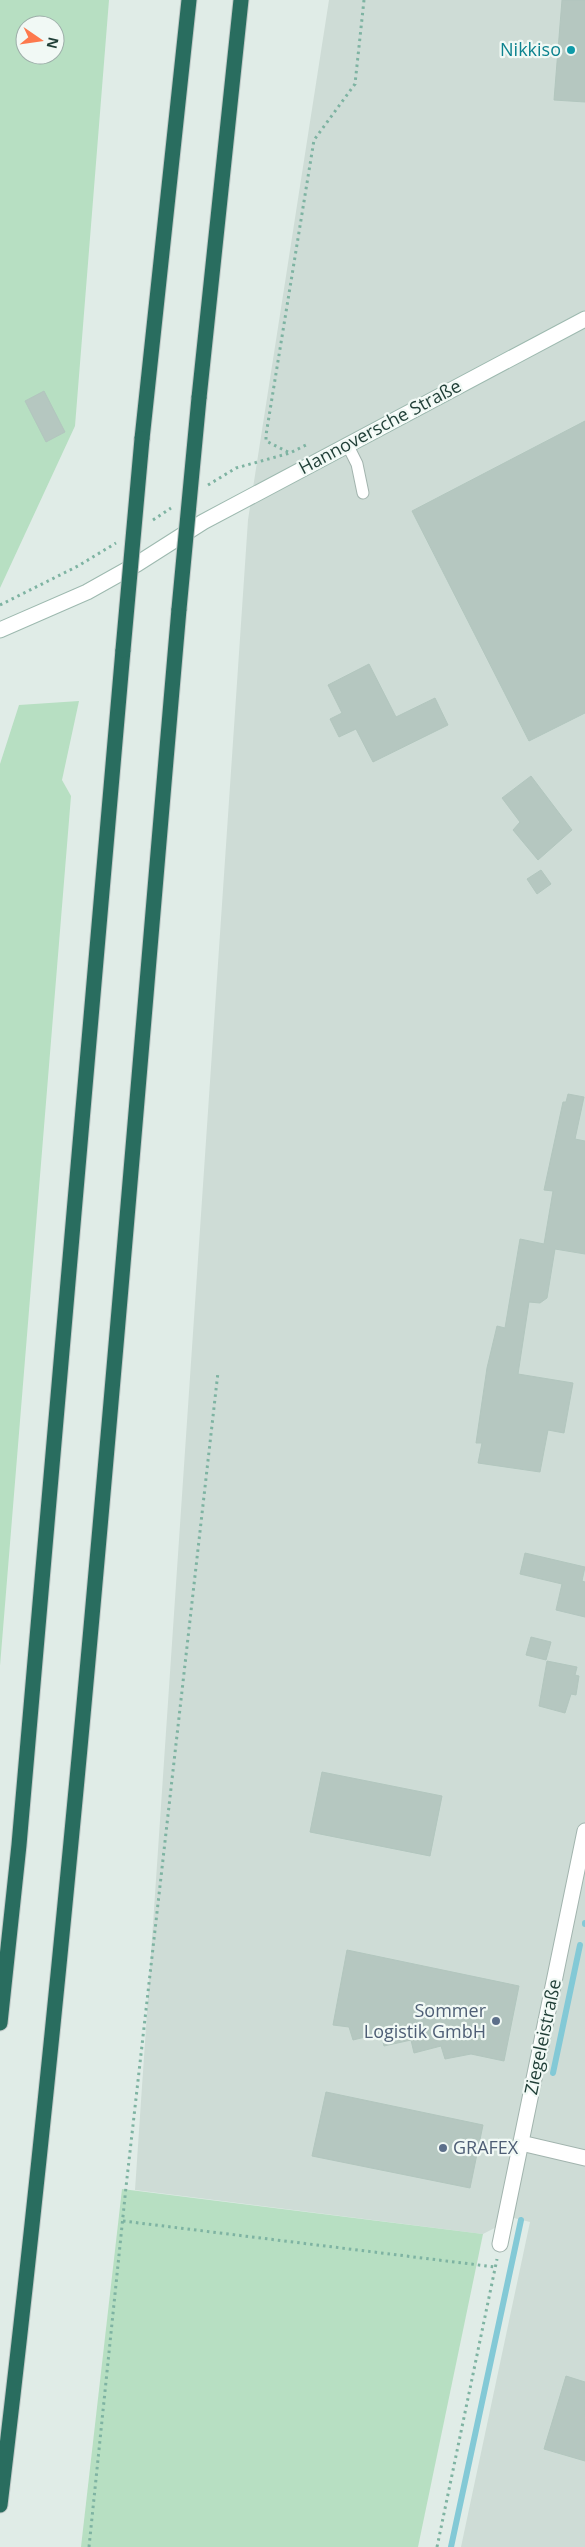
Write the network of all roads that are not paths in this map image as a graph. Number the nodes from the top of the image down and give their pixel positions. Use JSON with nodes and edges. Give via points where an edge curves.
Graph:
{"nodes":[{"id":1,"x":189,"y":0,"type":"edge"},
{"id":2,"x":241,"y":0,"type":"edge"},
{"id":3,"x":585,"y":319,"type":"edge"},
{"id":4,"x":347,"y":444,"type":"junction"},
{"id":5,"x":363,"y":493,"type":"dead end"},
{"id":6,"x":0,"y":630,"type":"edge"},
{"id":7,"x":585,"y":1830,"type":"edge"},
{"id":8,"x":0,"y":2023,"type":"edge"},
{"id":9,"x":521,"y":2143,"type":"junction"},
{"id":10,"x":585,"y":2158,"type":"edge"},
{"id":11,"x":500,"y":2244,"type":"road end"},
{"id":12,"x":0,"y":2505,"type":"edge"}],
"edges":[{"from":1,"to":8,"type":"highway","bridge":true,"via":[[142,439],[19,1845]]},
{"from":2,"to":12,"type":"highway","bridge":true,"via":[[179,609],[71,1856],[29,2266]]},
{"from":3,"to":4,"type":"main road","name":"Hannoversche Straße"},
{"from":4,"to":5,"type":"lane","via":[[357,464]]},
{"from":4,"to":6,"type":"main road","name":"Hannoversche Straße","via":[[177,537],[87,592]]},
{"from":7,"to":9,"type":"main road","name":"Ziegeleistraße"},
{"from":9,"to":10,"type":"main road"},
{"from":9,"to":11,"type":"main road","name":"Ziegeleistraße"}]}
